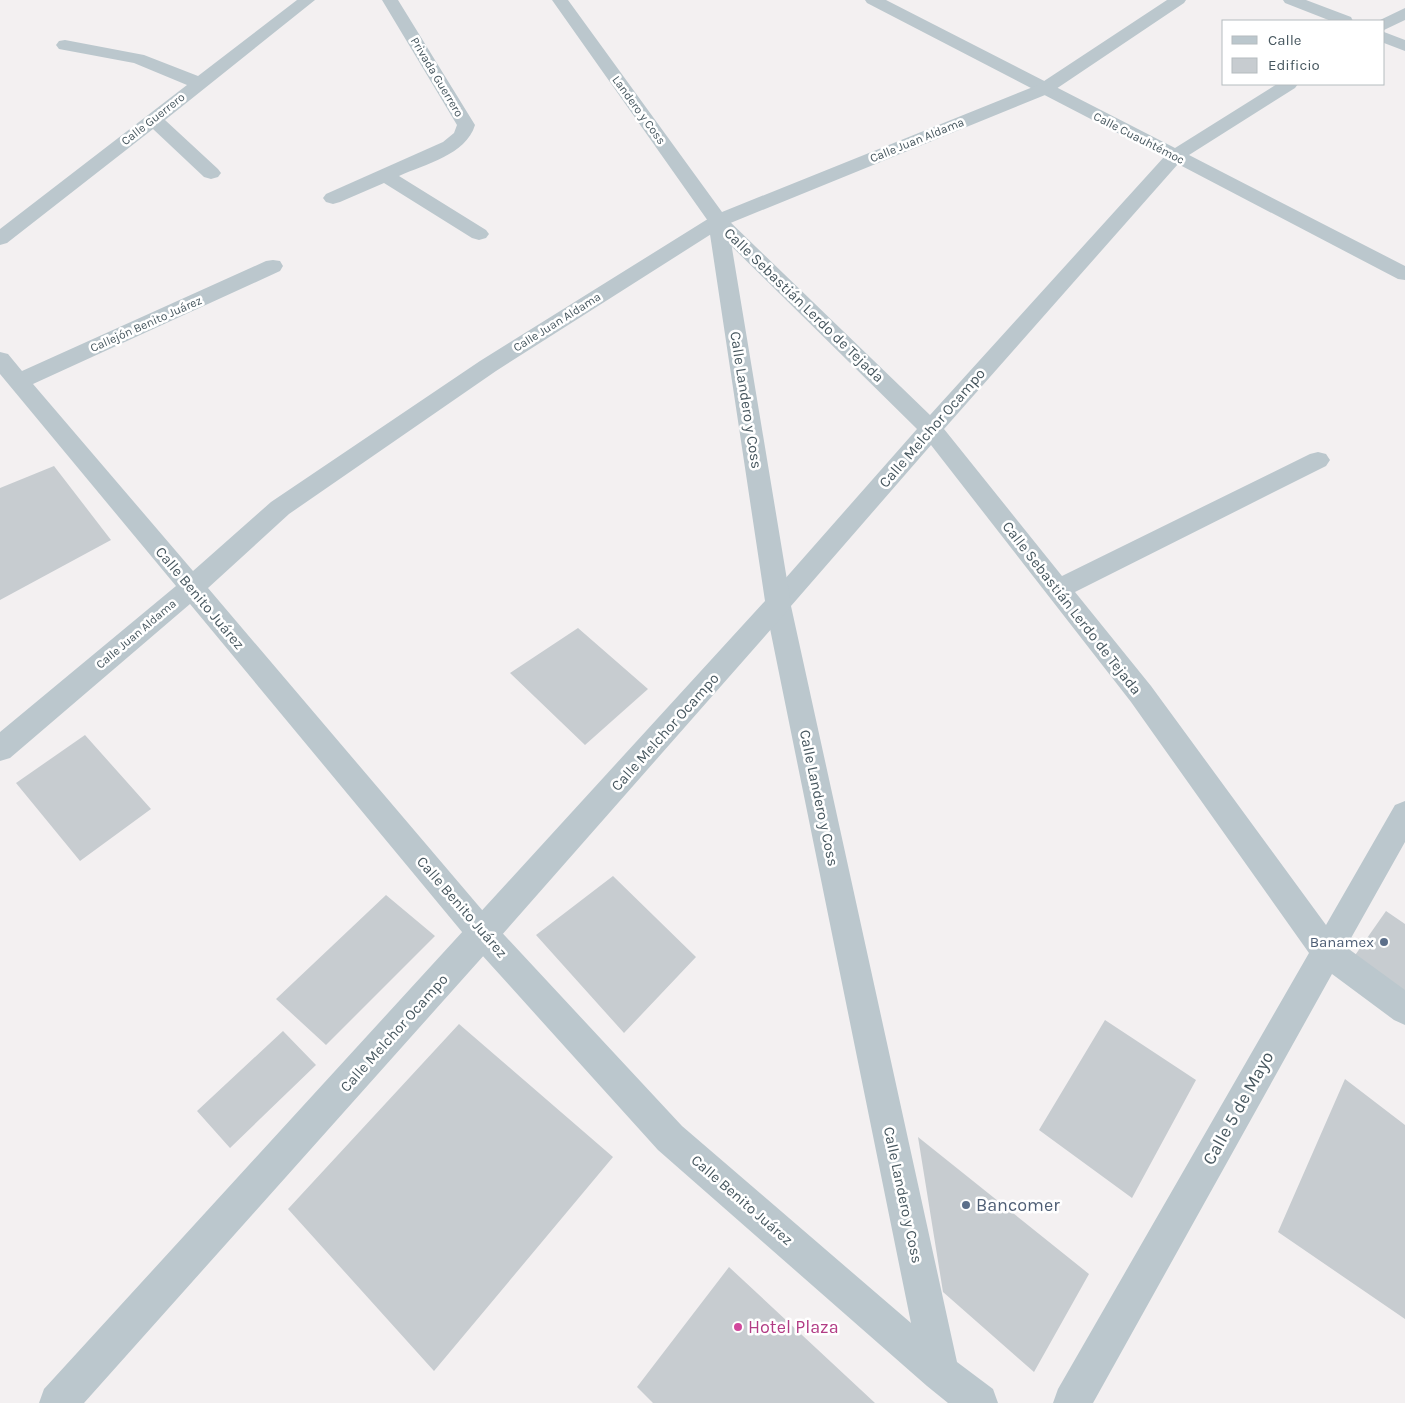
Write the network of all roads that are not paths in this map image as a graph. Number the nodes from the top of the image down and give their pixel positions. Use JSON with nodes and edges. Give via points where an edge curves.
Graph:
{"nodes":[{"id":1,"x":307,"y":0,"type":"edge"},
{"id":2,"x":390,"y":0,"type":"edge"},
{"id":3,"x":560,"y":0,"type":"edge"},
{"id":4,"x":873,"y":0,"type":"edge"},
{"id":5,"x":1178,"y":0,"type":"edge"},
{"id":6,"x":1291,"y":0,"type":"edge"},
{"id":7,"x":1405,"y":13,"type":"edge"},
{"id":8,"x":1342,"y":20,"type":"edge"},
{"id":9,"x":1385,"y":24,"type":"edge"},
{"id":10,"x":1385,"y":37,"type":"edge"},
{"id":11,"x":65,"y":45,"type":"dead end"},
{"id":12,"x":1405,"y":46,"type":"edge"},
{"id":13,"x":199,"y":83,"type":"junction"},
{"id":14,"x":1287,"y":85,"type":"edge"},
{"id":15,"x":1044,"y":89,"type":"junction"},
{"id":16,"x":153,"y":119,"type":"junction"},
{"id":17,"x":1174,"y":156,"type":"junction"},
{"id":18,"x":211,"y":172,"type":"dead end"},
{"id":19,"x":385,"y":175,"type":"junction"},
{"id":20,"x":333,"y":198,"type":"dead end"},
{"id":21,"x":718,"y":221,"type":"junction"},
{"id":22,"x":479,"y":234,"type":"dead end"},
{"id":23,"x":0,"y":240,"type":"edge"},
{"id":24,"x":273,"y":266,"type":"dead end"},
{"id":25,"x":1405,"y":274,"type":"edge"},
{"id":26,"x":0,"y":358,"type":"edge"},
{"id":27,"x":19,"y":381,"type":"junction"},
{"id":28,"x":931,"y":429,"type":"junction"},
{"id":29,"x":1318,"y":460,"type":"dead end"},
{"id":30,"x":191,"y":588,"type":"junction"},
{"id":31,"x":1057,"y":590,"type":"junction"},
{"id":32,"x":778,"y":604,"type":"junction"},
{"id":33,"x":0,"y":749,"type":"edge"},
{"id":34,"x":1405,"y":814,"type":"edge"},
{"id":35,"x":483,"y":934,"type":"junction"},
{"id":36,"x":1326,"y":951,"type":"junction"},
{"id":37,"x":1405,"y":1010,"type":"edge"},
{"id":38,"x":940,"y":1372,"type":"junction"},
{"id":39,"x":58,"y":1403,"type":"edge"},
{"id":40,"x":979,"y":1403,"type":"edge"},
{"id":41,"x":1072,"y":1403,"type":"edge"}],
"edges":[{"from":1,"to":13,"type":"street","name":"Calle Guerrero"},
{"from":2,"to":19,"type":"street","name":"Privada Guerrero","via":[[466,125],[463,135],[450,146]]},
{"from":3,"to":21,"type":"street","name":"Landero y Coss"},
{"from":4,"to":15,"type":"street","name":"Calle Cuauhtémoc"},
{"from":5,"to":15,"type":"street","name":"Calle Juan Aldama"},
{"from":6,"to":8,"type":"street"},
{"from":7,"to":9,"type":"street"},
{"from":10,"to":12,"type":"street"},
{"from":11,"to":13,"type":"street","via":[[138,60]]},
{"from":13,"to":16,"type":"street","name":"Calle Guerrero"},
{"from":14,"to":17,"type":"street","name":"Calle Melchor Ocampo"},
{"from":15,"to":17,"type":"street","name":"Calle Cuauhtémoc"},
{"from":15,"to":21,"type":"street","name":"Calle Juan Aldama"},
{"from":16,"to":18,"type":"street"},
{"from":16,"to":23,"type":"street","name":"Calle Guerrero"},
{"from":17,"to":25,"type":"street","name":"Calle Cuauhtémoc"},
{"from":17,"to":28,"type":"street","name":"Calle Melchor Ocampo"},
{"from":19,"to":20,"type":"street","name":"Privada Guerrero"},
{"from":19,"to":22,"type":"street"},
{"from":21,"to":28,"type":"street","name":"Calle Sebastián Lerdo de Tejada"},
{"from":21,"to":30,"type":"street","name":"Calle Juan Aldama","via":[[488,366],[288,503]]},
{"from":21,"to":32,"type":"street","name":"Calle Landero y Coss"},
{"from":24,"to":27,"type":"street","name":"Callejón Benito Juárez"},
{"from":26,"to":27,"type":"street","name":"Calle Benito Juárez"},
{"from":27,"to":30,"type":"street","name":"Calle Benito Juárez"},
{"from":28,"to":31,"type":"street","name":"Calle Sebastián Lerdo de Tejada"},
{"from":28,"to":32,"type":"street","name":"Calle Melchor Ocampo"},
{"from":29,"to":31,"type":"street"},
{"from":30,"to":33,"type":"street","name":"Calle Juan Aldama"},
{"from":30,"to":35,"type":"street","name":"Calle Benito Juárez"},
{"from":31,"to":36,"type":"street","name":"Calle Sebastián Lerdo de Tejada","via":[[1141,694]]},
{"from":32,"to":35,"type":"street","name":"Calle Melchor Ocampo"},
{"from":32,"to":38,"type":"street","name":"Calle Landero y Coss"},
{"from":34,"to":36,"type":"street","name":"Calle 5 de Mayo"},
{"from":35,"to":38,"type":"street","name":"Calle Benito Juárez","via":[[670,1138]]},
{"from":35,"to":39,"type":"street","name":"Calle Melchor Ocampo"},
{"from":36,"to":37,"type":"street","name":"Calle Sebastián Lerdo de Tejada"},
{"from":36,"to":41,"type":"street","name":"Calle 5 de Mayo"},
{"from":38,"to":40,"type":"street","name":"Calle Benito Juárez"}]}
